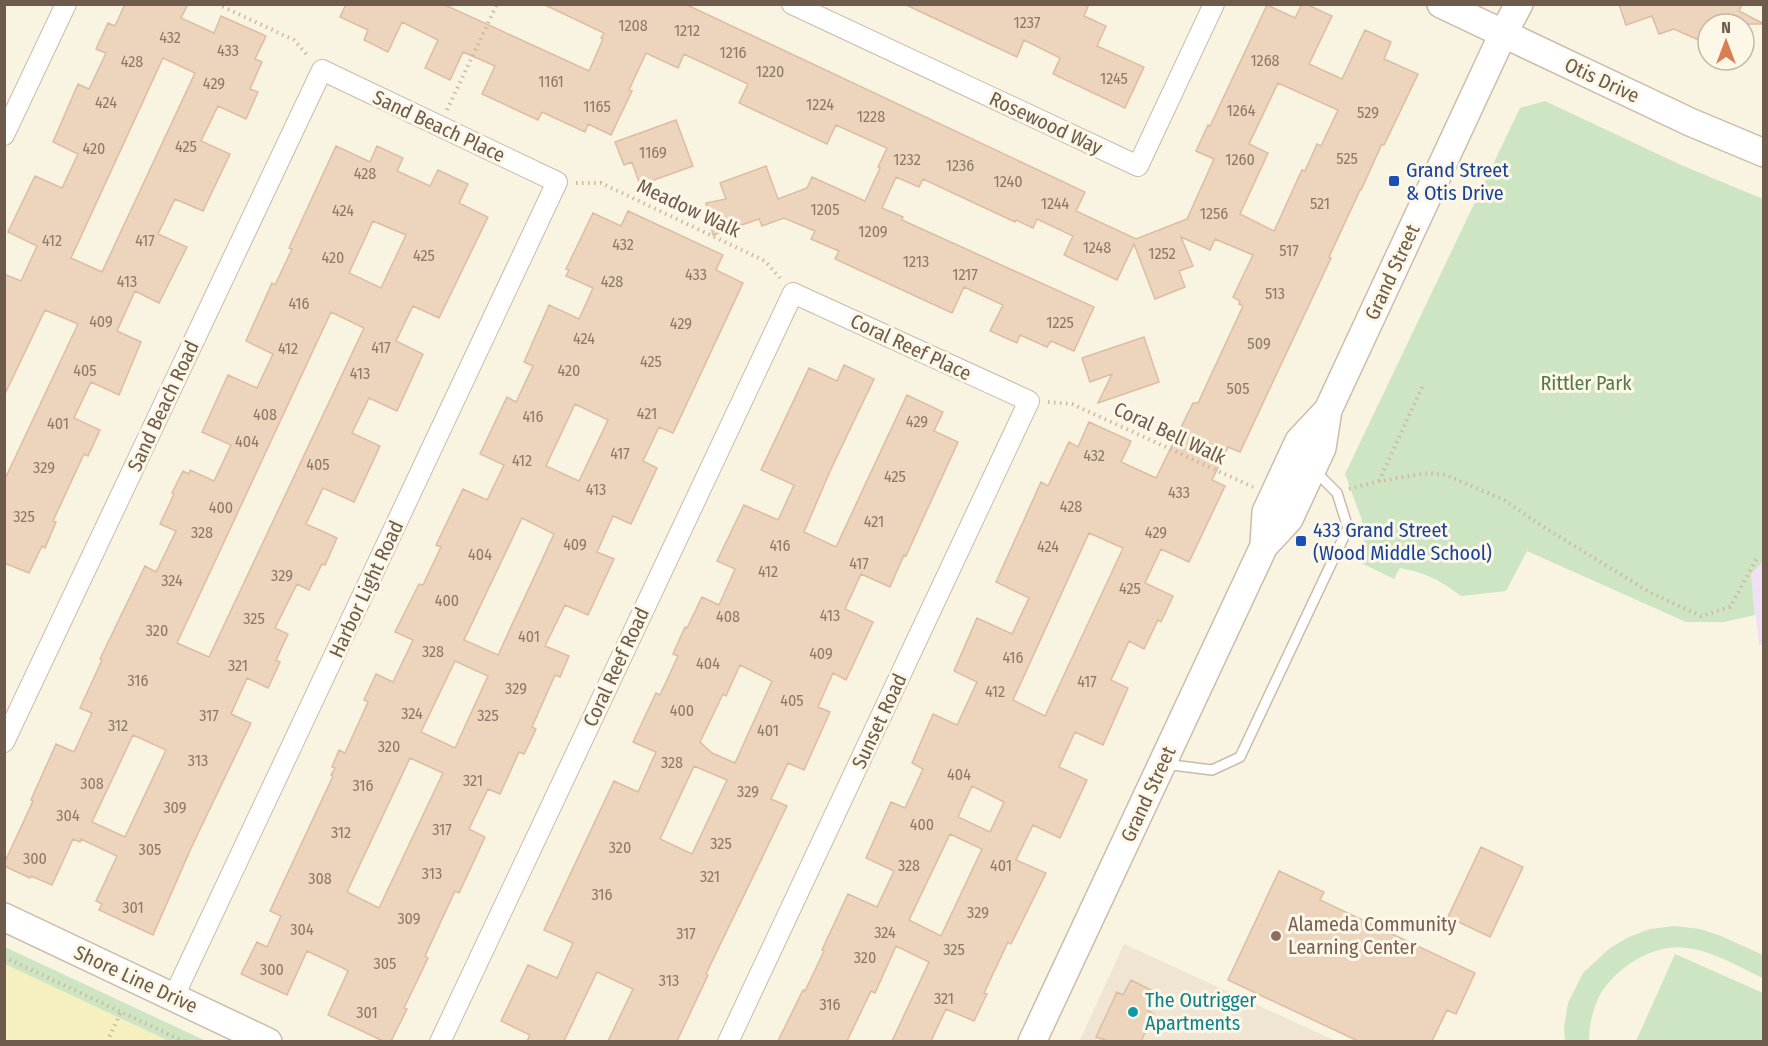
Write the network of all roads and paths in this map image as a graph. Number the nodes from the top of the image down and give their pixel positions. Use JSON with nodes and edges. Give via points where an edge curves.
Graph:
{"nodes":[{"id":1,"x":66,"y":4,"type":"edge"},
{"id":2,"x":218,"y":4,"type":"edge"},
{"id":3,"x":497,"y":4,"type":"edge"},
{"id":4,"x":792,"y":4,"type":"edge"},
{"id":5,"x":1214,"y":4,"type":"edge"},
{"id":6,"x":1441,"y":4,"type":"edge"},
{"id":7,"x":1519,"y":4,"type":"edge"},
{"id":8,"x":1503,"y":34,"type":"junction"},
{"id":9,"x":321,"y":70,"type":"junction"},
{"id":10,"x":440,"y":127,"type":"junction"},
{"id":11,"x":4,"y":135,"type":"edge"},
{"id":12,"x":1764,"y":153,"type":"edge"},
{"id":13,"x":558,"y":182,"type":"junction"},
{"id":14,"x":793,"y":292,"type":"junction"},
{"id":15,"x":1423,"y":385,"type":"dead end"},
{"id":16,"x":1029,"y":401,"type":"junction"},
{"id":17,"x":1328,"y":410,"type":"junction"},
{"id":18,"x":1313,"y":469,"type":"junction"},
{"id":19,"x":1378,"y":481,"type":"junction"},
{"id":20,"x":1337,"y":493,"type":"junction"},
{"id":21,"x":1273,"y":496,"type":"junction"},
{"id":22,"x":1264,"y":546,"type":"junction"},
{"id":23,"x":1757,"y":558,"type":"dead end"},
{"id":24,"x":4,"y":742,"type":"edge"},
{"id":25,"x":1162,"y":764,"type":"junction"},
{"id":26,"x":4,"y":917,"type":"edge"},
{"id":27,"x":4,"y":957,"type":"edge"},
{"id":28,"x":174,"y":996,"type":"junction"},
{"id":29,"x":121,"y":1012,"type":"junction"},
{"id":30,"x":107,"y":1041,"type":"edge"},
{"id":31,"x":185,"y":1041,"type":"edge"},
{"id":32,"x":268,"y":1041,"type":"edge"},
{"id":33,"x":440,"y":1041,"type":"edge"},
{"id":34,"x":728,"y":1041,"type":"edge"},
{"id":35,"x":1032,"y":1041,"type":"edge"}],
"edges":[{"from":1,"to":11,"type":"street"},
{"from":2,"to":9,"type":"path","via":[[294,40]]},
{"from":3,"to":10,"type":"path"},
{"from":4,"to":5,"type":"street","name":"Rosewood Way","via":[[1138,166]]},
{"from":6,"to":8,"type":"street","name":"Otis Drive"},
{"from":7,"to":8,"type":"street","name":"Grand Street"},
{"from":8,"to":12,"type":"street","name":"Otis Drive"},
{"from":8,"to":17,"type":"street","name":"Grand Street"},
{"from":9,"to":10,"type":"street","name":"Sand Beach Place"},
{"from":9,"to":24,"type":"street","name":"Sand Beach Road"},
{"from":10,"to":13,"type":"street","name":"Sand Beach Place"},
{"from":13,"to":14,"type":"path","name":"Meadow Walk","via":[[601,183],[765,261]]},
{"from":13,"to":28,"type":"street","name":"Harbor Light Road"},
{"from":14,"to":16,"type":"street","name":"Coral Reef Place"},
{"from":14,"to":33,"type":"street","name":"Coral Reef Road"},
{"from":15,"to":19,"type":"path"},
{"from":16,"to":21,"type":"path","name":"Coral Bell Walk","via":[[1072,404]]},
{"from":16,"to":34,"type":"street","name":"Sunset Road"},
{"from":17,"to":18,"type":"street","name":"Grand Street","via":[[1322,448]]},
{"from":17,"to":21,"type":"street","name":"Grand Street","via":[[1299,441]]},
{"from":18,"to":20,"type":"lane"},
{"from":18,"to":22,"type":"street","name":"Grand Street","via":[[1289,519]]},
{"from":19,"to":20,"type":"path"},
{"from":19,"to":23,"type":"path","via":[[1428,473],[1446,475],[1504,500],[1651,594],[1701,616],[1730,607]]},
{"from":20,"to":25,"type":"lane","via":[[1348,528],[1240,758],[1212,770]]},
{"from":21,"to":22,"type":"street","name":"Grand Street","via":[[1266,512]]},
{"from":22,"to":25,"type":"street","name":"Grand Street"},
{"from":25,"to":35,"type":"street","name":"Grand Street"},
{"from":26,"to":28,"type":"street","name":"Shore Line Drive"},
{"from":27,"to":29,"type":"path"},
{"from":28,"to":32,"type":"street","name":"Shore Line Drive"},
{"from":29,"to":30,"type":"path"},
{"from":29,"to":31,"type":"path"}]}
